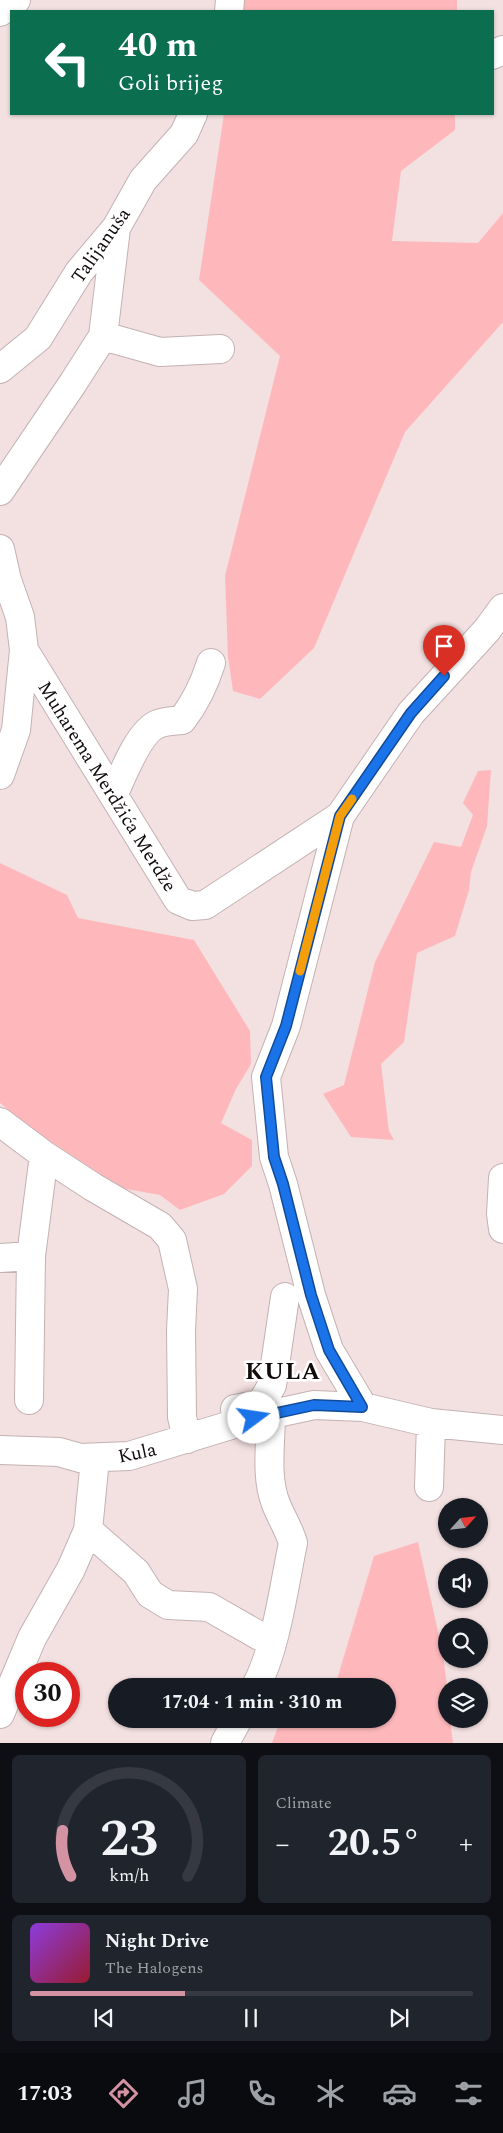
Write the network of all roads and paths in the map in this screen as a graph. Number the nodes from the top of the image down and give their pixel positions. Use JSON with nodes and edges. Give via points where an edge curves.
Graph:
{"nodes":[{"id":1,"x":16,"y":0,"type":"edge"},
{"id":2,"x":0,"y":12,"type":"edge"},
{"id":3,"x":193,"y":115,"type":"edge"},
{"id":4,"x":116,"y":228,"type":"junction"},
{"id":5,"x":103,"y":336,"type":"junction"},
{"id":6,"x":220,"y":349,"type":"dead end"},
{"id":7,"x":0,"y":369,"type":"edge"},
{"id":8,"x":0,"y":491,"type":"edge"},
{"id":9,"x":0,"y":549,"type":"edge"},
{"id":10,"x":503,"y":608,"type":"edge"},
{"id":11,"x":10,"y":621,"type":"edge"},
{"id":12,"x":24,"y":650,"type":"junction"},
{"id":13,"x":211,"y":663,"type":"dead end"},
{"id":14,"x":0,"y":775,"type":"edge"},
{"id":15,"x":114,"y":794,"type":"junction"},
{"id":16,"x":340,"y":816,"type":"junction"},
{"id":17,"x":0,"y":1122,"type":"edge"},
{"id":18,"x":44,"y":1155,"type":"junction"},
{"id":19,"x":503,"y":1178,"type":"edge"},
{"id":20,"x":503,"y":1229,"type":"edge"},
{"id":21,"x":31,"y":1256,"type":"junction"},
{"id":22,"x":0,"y":1258,"type":"edge"},
{"id":23,"x":285,"y":1297,"type":"dead end"},
{"id":24,"x":29,"y":1400,"type":"dead end"},
{"id":25,"x":362,"y":1407,"type":"junction"},
{"id":26,"x":271,"y":1413,"type":"junction"},
{"id":27,"x":431,"y":1423,"type":"junction"},
{"id":28,"x":185,"y":1428,"type":"junction"},
{"id":29,"x":503,"y":1430,"type":"edge"},
{"id":30,"x":0,"y":1450,"type":"edge"},
{"id":31,"x":94,"y":1459,"type":"junction"},
{"id":32,"x":429,"y":1487,"type":"dead end"},
{"id":33,"x":88,"y":1530,"type":"junction"},
{"id":34,"x":272,"y":1643,"type":"junction"},
{"id":35,"x":261,"y":1678,"type":"edge"},
{"id":36,"x":0,"y":1714,"type":"edge"},
{"id":37,"x":233,"y":1728,"type":"edge"},
{"id":38,"x":225,"y":1743,"type":"edge"}],
"edges":[{"from":1,"to":2,"type":"street"},
{"from":3,"to":4,"type":"street","name":"Talijanuša","via":[[184,134],[143,180]]},
{"from":4,"to":5,"type":"street"},
{"from":4,"to":7,"type":"street","name":"Talijanuša","via":[[79,272],[38,338]]},
{"from":5,"to":6,"type":"street","via":[[160,352]]},
{"from":5,"to":8,"type":"street"},
{"from":9,"to":11,"type":"street","name":"Muharema Merdžića Merdže","via":[[7,580]]},
{"from":10,"to":16,"type":"street","via":[[488,630],[411,713]]},
{"from":11,"to":12,"type":"street","name":"Muharema Merdžića Merdže"},
{"from":12,"to":14,"type":"street","via":[[16,730]]},
{"from":12,"to":15,"type":"street","name":"Muharema Merdžića Merdže"},
{"from":13,"to":15,"type":"street","via":[[202,691],[182,720],[157,724],[143,738]]},
{"from":15,"to":16,"type":"street","name":"Muharema Merdžića Merdže","via":[[178,900],[192,906],[211,902]]},
{"from":16,"to":25,"type":"street","via":[[286,1026],[266,1077],[274,1157],[311,1295],[329,1350]]},
{"from":17,"to":18,"type":"street"},
{"from":18,"to":21,"type":"street"},
{"from":18,"to":28,"type":"street","via":[[160,1226],[172,1240],[183,1289],[181,1330]]},
{"from":19,"to":20,"type":"street"},
{"from":21,"to":22,"type":"street"},
{"from":21,"to":24,"type":"street"},
{"from":23,"to":28,"type":"street","via":[[272,1385],[261,1404],[211,1416]]},
{"from":25,"to":26,"type":"street","name":"Kula","via":[[314,1405]]},
{"from":25,"to":27,"type":"street","name":"Kula"},
{"from":26,"to":28,"type":"street","name":"Kula"},
{"from":26,"to":34,"type":"street","via":[[271,1484],[293,1543]]},
{"from":27,"to":29,"type":"street","name":"Kula"},
{"from":27,"to":32,"type":"street"},
{"from":28,"to":31,"type":"street","name":"Kula","via":[[129,1456]]},
{"from":30,"to":31,"type":"street","name":"Kula","via":[[39,1450]]},
{"from":31,"to":33,"type":"street"},
{"from":33,"to":34,"type":"street","via":[[136,1572],[150,1594],[168,1605],[209,1607]]},
{"from":33,"to":36,"type":"street","via":[[71,1569],[32,1638]]},
{"from":34,"to":35,"type":"street"},
{"from":37,"to":38,"type":"street"}]}
